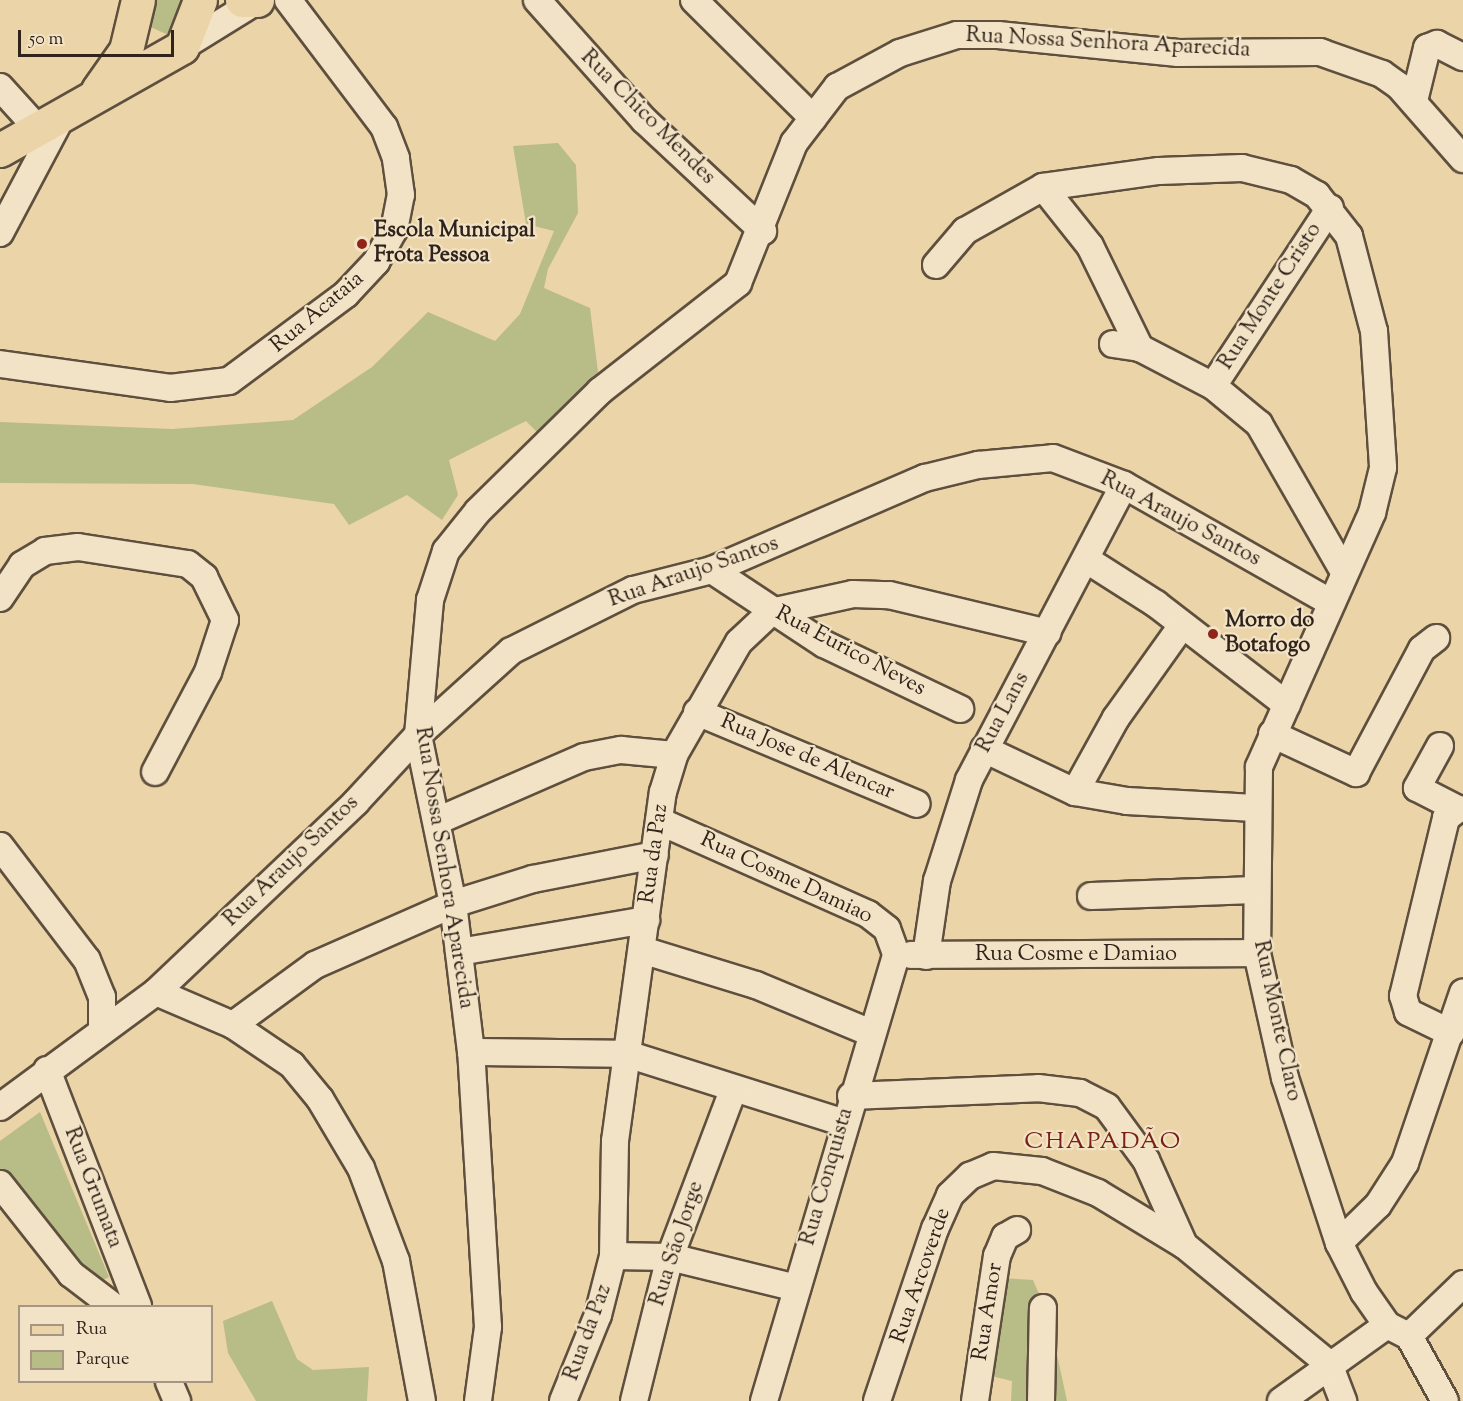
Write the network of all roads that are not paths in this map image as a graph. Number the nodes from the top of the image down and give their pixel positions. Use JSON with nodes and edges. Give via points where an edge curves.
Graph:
{"nodes":[{"id":1,"x":138,"y":0,"type":"edge"},
{"id":2,"x":200,"y":0,"type":"edge"},
{"id":3,"x":242,"y":0,"type":"edge"},
{"id":4,"x":258,"y":0,"type":"edge"},
{"id":5,"x":288,"y":0,"type":"edge"},
{"id":6,"x":537,"y":0,"type":"edge"},
{"id":7,"x":694,"y":0,"type":"edge"},
{"id":8,"x":132,"y":34,"type":"junction"},
{"id":9,"x":182,"y":47,"type":"junction"},
{"id":10,"x":1463,"y":57,"type":"edge"},
{"id":11,"x":0,"y":87,"type":"edge"},
{"id":12,"x":89,"y":101,"type":"junction"},
{"id":13,"x":1414,"y":101,"type":"junction"},
{"id":14,"x":813,"y":118,"type":"junction"},
{"id":15,"x":50,"y":124,"type":"junction"},
{"id":16,"x":0,"y":150,"type":"edge"},
{"id":17,"x":1463,"y":159,"type":"edge"},
{"id":18,"x":1043,"y":187,"type":"junction"},
{"id":19,"x":1329,"y":208,"type":"junction"},
{"id":20,"x":763,"y":231,"type":"junction"},
{"id":21,"x":0,"y":233,"type":"edge"},
{"id":22,"x":936,"y":265,"type":"dead end"},
{"id":23,"x":1113,"y":344,"type":"dead end"},
{"id":24,"x":1140,"y":348,"type":"junction"},
{"id":25,"x":0,"y":364,"type":"edge"},
{"id":26,"x":1213,"y":386,"type":"junction"},
{"id":27,"x":1124,"y":485,"type":"junction"},
{"id":28,"x":1088,"y":560,"type":"junction"},
{"id":29,"x":712,"y":570,"type":"junction"},
{"id":30,"x":1342,"y":570,"type":"junction"},
{"id":31,"x":0,"y":598,"type":"edge"},
{"id":32,"x":1330,"y":602,"type":"junction"},
{"id":33,"x":771,"y":612,"type":"junction"},
{"id":34,"x":1181,"y":627,"type":"junction"},
{"id":35,"x":1048,"y":633,"type":"junction"},
{"id":36,"x":1436,"y":638,"type":"dead end"},
{"id":37,"x":1287,"y":705,"type":"junction"},
{"id":38,"x":960,"y":709,"type":"dead end"},
{"id":39,"x":697,"y":712,"type":"junction"},
{"id":40,"x":1272,"y":734,"type":"junction"},
{"id":41,"x":418,"y":735,"type":"junction"},
{"id":42,"x":1440,"y":746,"type":"dead end"},
{"id":43,"x":984,"y":748,"type":"junction"},
{"id":44,"x":674,"y":755,"type":"junction"},
{"id":45,"x":155,"y":772,"type":"dead end"},
{"id":46,"x":1075,"y":792,"type":"junction"},
{"id":47,"x":917,"y":804,"type":"dead end"},
{"id":48,"x":1255,"y":808,"type":"junction"},
{"id":49,"x":437,"y":821,"type":"junction"},
{"id":50,"x":659,"y":821,"type":"junction"},
{"id":51,"x":0,"y":846,"type":"edge"},
{"id":52,"x":655,"y":855,"type":"junction"},
{"id":53,"x":1255,"y":890,"type":"junction"},
{"id":54,"x":1091,"y":896,"type":"dead end"},
{"id":55,"x":453,"y":904,"type":"junction"},
{"id":56,"x":646,"y":920,"type":"junction"},
{"id":57,"x":642,"y":950,"type":"junction"},
{"id":58,"x":459,"y":952,"type":"junction"},
{"id":59,"x":1257,"y":953,"type":"junction"},
{"id":60,"x":896,"y":954,"type":"junction"},
{"id":61,"x":926,"y":956,"type":"junction"},
{"id":62,"x":156,"y":992,"type":"junction"},
{"id":63,"x":1463,"y":993,"type":"edge"},
{"id":64,"x":233,"y":1025,"type":"junction"},
{"id":65,"x":102,"y":1030,"type":"junction"},
{"id":66,"x":869,"y":1032,"type":"junction"},
{"id":67,"x":1451,"y":1033,"type":"junction"},
{"id":68,"x":471,"y":1052,"type":"junction"},
{"id":69,"x":627,"y":1054,"type":"junction"},
{"id":70,"x":47,"y":1070,"type":"junction"},
{"id":71,"x":732,"y":1090,"type":"junction"},
{"id":72,"x":851,"y":1096,"type":"junction"},
{"id":73,"x":0,"y":1107,"type":"edge"},
{"id":74,"x":842,"y":1122,"type":"junction"},
{"id":75,"x":0,"y":1184,"type":"edge"},
{"id":76,"x":1017,"y":1230,"type":"dead end"},
{"id":77,"x":1339,"y":1243,"type":"junction"},
{"id":78,"x":1184,"y":1245,"type":"junction"},
{"id":79,"x":613,"y":1256,"type":"junction"},
{"id":80,"x":670,"y":1257,"type":"junction"},
{"id":81,"x":1463,"y":1284,"type":"edge"},
{"id":82,"x":797,"y":1288,"type":"junction"},
{"id":83,"x":112,"y":1305,"type":"edge"},
{"id":84,"x":138,"y":1305,"type":"edge"},
{"id":85,"x":1043,"y":1308,"type":"dead end"},
{"id":86,"x":1456,"y":1308,"type":"edge"},
{"id":87,"x":1398,"y":1330,"type":"junction"},
{"id":88,"x":1329,"y":1364,"type":"junction"},
{"id":89,"x":169,"y":1383,"type":"edge"},
{"id":90,"x":1300,"y":1392,"type":"edge"},
{"id":91,"x":177,"y":1401,"type":"edge"},
{"id":92,"x":422,"y":1401,"type":"edge"},
{"id":93,"x":478,"y":1401,"type":"edge"},
{"id":94,"x":563,"y":1401,"type":"edge"},
{"id":95,"x":634,"y":1401,"type":"edge"},
{"id":96,"x":764,"y":1401,"type":"edge"},
{"id":97,"x":877,"y":1401,"type":"edge"},
{"id":98,"x":975,"y":1401,"type":"edge"},
{"id":99,"x":1041,"y":1401,"type":"edge"},
{"id":100,"x":1281,"y":1401,"type":"edge"},
{"id":101,"x":1343,"y":1401,"type":"edge"},
{"id":102,"x":1445,"y":1401,"type":"edge"}],
"edges":[{"from":1,"to":8,"type":"main road"},
{"from":2,"to":9,"type":"main road"},
{"from":3,"to":4,"type":"main road"},
{"from":4,"to":9,"type":"street"},
{"from":5,"to":25,"type":"street","name":"Rua Acataia","via":[[384,127],[396,158],[401,195],[396,218],[376,262],[346,294],[254,366],[210,386],[170,388]]},
{"from":6,"to":20,"type":"street","name":"Rua Chico Mendes","via":[[644,120]]},
{"from":7,"to":14,"type":"street"},
{"from":8,"to":9,"type":"main road","via":[[163,48]]},
{"from":8,"to":12,"type":"main road"},
{"from":9,"to":12,"type":"main road"},
{"from":10,"to":13,"type":"street","via":[[1437,44],[1427,48]]},
{"from":11,"to":15,"type":"street"},
{"from":12,"to":15,"type":"main road"},
{"from":13,"to":14,"type":"street","name":"Rua Nossa Senhora Aparecida","via":[[1382,74],[1320,52],[1178,53],[957,35],[900,53],[837,87]]},
{"from":13,"to":17,"type":"street","name":"Rua Nossa Senhora Aparecida"},
{"from":14,"to":20,"type":"street","name":"Rua Nossa Senhora Aparecida","via":[[794,143]]},
{"from":15,"to":16,"type":"main road"},
{"from":15,"to":21,"type":"street"},
{"from":18,"to":19,"type":"street","name":"Rua Monte Claro","via":[[1159,171],[1242,168],[1291,180]]},
{"from":18,"to":22,"type":"street","via":[[965,231]]},
{"from":18,"to":24,"type":"street","via":[[1090,246]]},
{"from":19,"to":26,"type":"street","name":"Rua Monte Cristo"},
{"from":19,"to":30,"type":"street","name":"Rua Monte Claro","via":[[1349,236],[1360,269],[1383,411],[1383,468],[1372,513]]},
{"from":20,"to":41,"type":"street","name":"Rua Nossa Senhora Aparecida","via":[[738,283],[600,391],[477,511],[446,551],[424,640]]},
{"from":23,"to":24,"type":"street"},
{"from":24,"to":26,"type":"street"},
{"from":26,"to":30,"type":"street","via":[[1259,424]]},
{"from":27,"to":28,"type":"street","name":"Rua Lans"},
{"from":27,"to":29,"type":"street","name":"Rua Araujo Santos","via":[[1053,458],[978,465],[925,478]]},
{"from":27,"to":32,"type":"street","name":"Rua Araujo Santos"},
{"from":28,"to":34,"type":"street"},
{"from":28,"to":35,"type":"street","name":"Rua Lans"},
{"from":29,"to":33,"type":"street","name":"Rua Eurico Neves"},
{"from":29,"to":41,"type":"street","name":"Rua Araujo Santos","via":[[633,590],[562,622],[511,651]]},
{"from":30,"to":32,"type":"street","name":"Rua Monte Claro"},
{"from":31,"to":45,"type":"street","via":[[22,565],[45,551],[78,547],[188,564],[204,577],[225,620],[208,672]]},
{"from":32,"to":37,"type":"street","name":"Rua Monte Claro"},
{"from":33,"to":35,"type":"street","name":"Rua da Paz","via":[[804,601],[889,595]]},
{"from":33,"to":38,"type":"street","name":"Rua Eurico Neves","via":[[825,644]]},
{"from":33,"to":39,"type":"street","name":"Rua da Paz","via":[[739,642]]},
{"from":34,"to":37,"type":"street"},
{"from":34,"to":46,"type":"street","via":[[1116,718]]},
{"from":35,"to":43,"type":"street","name":"Rua Lans"},
{"from":36,"to":40,"type":"street","via":[[1422,649],[1356,773]]},
{"from":37,"to":40,"type":"street","name":"Rua Monte Claro"},
{"from":39,"to":44,"type":"street","name":"Rua da Paz"},
{"from":39,"to":47,"type":"street","name":"Rua Jose de Alencar"},
{"from":40,"to":48,"type":"street","name":"Rua Monte Claro","via":[[1259,767]]},
{"from":41,"to":49,"type":"street","name":"Rua Nossa Senhora Aparecida"},
{"from":41,"to":62,"type":"street","name":"Rua Araujo Santos","via":[[356,802]]},
{"from":42,"to":67,"type":"street","via":[[1417,788],[1458,809],[1446,818],[1403,996],[1408,1012]]},
{"from":43,"to":46,"type":"street"},
{"from":43,"to":61,"type":"street","name":"Rua Lans","via":[[954,817]]},
{"from":44,"to":49,"type":"street","via":[[621,750],[584,757]]},
{"from":44,"to":50,"type":"street","name":"Rua da Paz"},
{"from":46,"to":48,"type":"street","via":[[1127,801]]},
{"from":48,"to":53,"type":"street","name":"Rua Monte Claro"},
{"from":49,"to":55,"type":"street","name":"Rua Nossa Senhora Aparecida"},
{"from":50,"to":52,"type":"street","name":"Rua da Paz"},
{"from":50,"to":60,"type":"street","name":"Rua Cosme Damiao","via":[[868,914],[887,929]]},
{"from":51,"to":65,"type":"street","via":[[87,960],[102,997]]},
{"from":52,"to":55,"type":"street","via":[[611,860]]},
{"from":52,"to":56,"type":"street","name":"Rua da Paz"},
{"from":53,"to":54,"type":"street"},
{"from":53,"to":59,"type":"street","name":"Rua Monte Claro"},
{"from":55,"to":58,"type":"street","name":"Rua Nossa Senhora Aparecida"},
{"from":55,"to":64,"type":"street","via":[[315,964]]},
{"from":56,"to":57,"type":"street","name":"Rua da Paz"},
{"from":56,"to":58,"type":"street"},
{"from":57,"to":66,"type":"street","via":[[756,985]]},
{"from":57,"to":69,"type":"street","name":"Rua da Paz"},
{"from":58,"to":68,"type":"street","name":"Rua Nossa Senhora Aparecida"},
{"from":59,"to":61,"type":"street","name":"Rua Cosme e Damiao"},
{"from":59,"to":77,"type":"street","name":"Rua Monte Claro","via":[[1285,1078]]},
{"from":60,"to":61,"type":"street","name":"Rua Cosme e Damiao"},
{"from":60,"to":66,"type":"street","name":"Rua Conquista"},
{"from":62,"to":64,"type":"street"},
{"from":62,"to":65,"type":"street","name":"Rua Araujo Santos"},
{"from":63,"to":67,"type":"street"},
{"from":64,"to":92,"type":"street","via":[[292,1065],[320,1099],[361,1168],[396,1261]]},
{"from":65,"to":70,"type":"street","name":"Rua Araujo Santos"},
{"from":66,"to":72,"type":"street","name":"Rua Conquista"},
{"from":67,"to":77,"type":"street","via":[[1405,1164],[1378,1205]]},
{"from":68,"to":69,"type":"street"},
{"from":68,"to":93,"type":"street","name":"Rua Nossa Senhora Aparecida","via":[[488,1327]]},
{"from":69,"to":71,"type":"street"},
{"from":69,"to":79,"type":"street","name":"Rua da Paz","via":[[615,1141]]},
{"from":70,"to":73,"type":"street","name":"Rua Araujo Santos"},
{"from":70,"to":84,"type":"street","name":"Rua Grumata"},
{"from":71,"to":74,"type":"street"},
{"from":71,"to":80,"type":"street","name":"Rua São Jorge"},
{"from":72,"to":74,"type":"street","name":"Rua Conquista"},
{"from":72,"to":78,"type":"street","via":[[1038,1088],[1080,1094],[1107,1107],[1127,1129]]},
{"from":74,"to":82,"type":"street","name":"Rua Conquista"},
{"from":75,"to":83,"type":"street","via":[[71,1274]]},
{"from":76,"to":98,"type":"street","name":"Rua Amor","via":[[1005,1237],[997,1256]]},
{"from":77,"to":87,"type":"street","name":"Rua Monte Claro"},
{"from":78,"to":88,"type":"street","name":"Rua Arcoverde"},
{"from":78,"to":97,"type":"street","name":"Rua Arcoverde","via":[[1098,1193],[1042,1171],[993,1166],[970,1176],[950,1195],[935,1228]]},
{"from":79,"to":80,"type":"street"},
{"from":79,"to":94,"type":"street","name":"Rua da Paz","via":[[598,1315]]},
{"from":80,"to":82,"type":"street"},
{"from":80,"to":95,"type":"street","name":"Rua São Jorge"},
{"from":81,"to":86,"type":"street"},
{"from":82,"to":96,"type":"street","name":"Rua Conquista"},
{"from":85,"to":99,"type":"street"},
{"from":86,"to":87,"type":"street"},
{"from":87,"to":88,"type":"street"},
{"from":87,"to":102,"type":"street","name":"Rua Monte Claro"},
{"from":88,"to":90,"type":"street"},
{"from":88,"to":101,"type":"street"},
{"from":89,"to":91,"type":"street"},
{"from":90,"to":100,"type":"street"}]}
